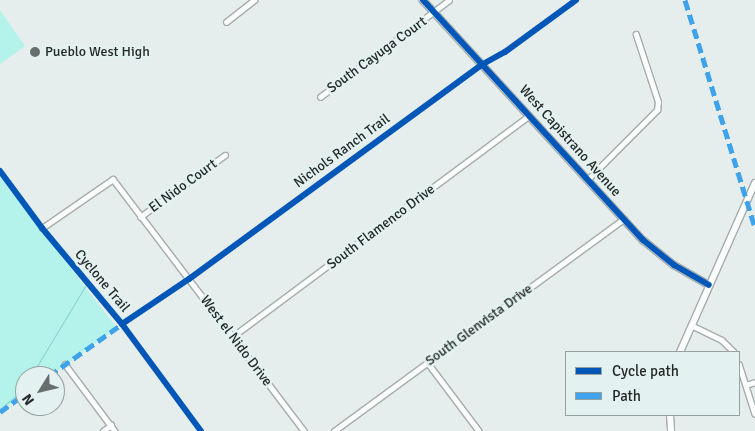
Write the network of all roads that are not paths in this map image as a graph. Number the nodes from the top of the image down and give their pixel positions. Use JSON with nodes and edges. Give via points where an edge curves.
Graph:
{"nodes":[{"id":1,"x":254,"y":0,"type":"edge"},
{"id":2,"x":423,"y":0,"type":"edge"},
{"id":3,"x":449,"y":0,"type":"edge"},
{"id":4,"x":435,"y":13,"type":"junction"},
{"id":5,"x":226,"y":22,"type":"dead end"},
{"id":6,"x":636,"y":35,"type":"dead end"},
{"id":7,"x":320,"y":97,"type":"dead end"},
{"id":8,"x":529,"y":116,"type":"junction"},
{"id":9,"x":226,"y":155,"type":"dead end"},
{"id":10,"x":588,"y":179,"type":"junction"},
{"id":11,"x":755,"y":183,"type":"edge"},
{"id":12,"x":140,"y":217,"type":"junction"},
{"id":13,"x":624,"y":219,"type":"junction"},
{"id":14,"x":42,"y":228,"type":"dead end"},
{"id":15,"x":710,"y":285,"type":"junction"},
{"id":16,"x":690,"y":325,"type":"junction"},
{"id":17,"x":232,"y":337,"type":"junction"},
{"id":18,"x":680,"y":351,"type":"edge"},
{"id":19,"x":733,"y":351,"type":"edge"},
{"id":20,"x":428,"y":363,"type":"junction"},
{"id":21,"x":65,"y":364,"type":"dead end"},
{"id":22,"x":740,"y":367,"type":"edge"},
{"id":23,"x":755,"y":382,"type":"edge"},
{"id":24,"x":746,"y":385,"type":"junction"},
{"id":25,"x":755,"y":414,"type":"edge"},
{"id":26,"x":670,"y":416,"type":"edge"},
{"id":27,"x":111,"y":425,"type":"junction"},
{"id":28,"x":103,"y":431,"type":"edge"},
{"id":29,"x":115,"y":431,"type":"edge"},
{"id":30,"x":304,"y":431,"type":"edge"},
{"id":31,"x":334,"y":431,"type":"edge"},
{"id":32,"x":479,"y":431,"type":"edge"},
{"id":33,"x":671,"y":431,"type":"edge"}],
"edges":[{"from":1,"to":5,"type":"street"},
{"from":2,"to":4,"type":"street","name":"West Capistrano Avenue"},
{"from":3,"to":4,"type":"street","name":"South Cayuga Court"},
{"from":4,"to":7,"type":"street","name":"South Cayuga Court"},
{"from":4,"to":8,"type":"street","name":"West Capistrano Avenue"},
{"from":6,"to":10,"type":"street","via":[[658,110]]},
{"from":8,"to":10,"type":"street","name":"West Capistrano Avenue"},
{"from":8,"to":17,"type":"street","name":"South Flamenco Drive"},
{"from":9,"to":12,"type":"street","name":"El Nido Court"},
{"from":10,"to":13,"type":"street","name":"West Capistrano Avenue"},
{"from":11,"to":15,"type":"main road"},
{"from":12,"to":14,"type":"street","name":"West el Nido Drive","via":[[113,179]]},
{"from":12,"to":17,"type":"street","name":"West el Nido Drive"},
{"from":13,"to":15,"type":"street","name":"West Capistrano Avenue","via":[[663,257]]},
{"from":13,"to":20,"type":"street","name":"South Glenvista Drive"},
{"from":15,"to":16,"type":"main road"},
{"from":16,"to":18,"type":"main road"},
{"from":16,"to":19,"type":"street","via":[[722,340]]},
{"from":17,"to":30,"type":"street","name":"West el Nido Drive"},
{"from":20,"to":31,"type":"street","name":"South Glenvista Drive"},
{"from":20,"to":32,"type":"street"},
{"from":21,"to":27,"type":"street"},
{"from":22,"to":24,"type":"street"},
{"from":23,"to":24,"type":"street"},
{"from":24,"to":25,"type":"street"},
{"from":26,"to":33,"type":"main road"},
{"from":27,"to":28,"type":"street"},
{"from":27,"to":29,"type":"street"}]}
